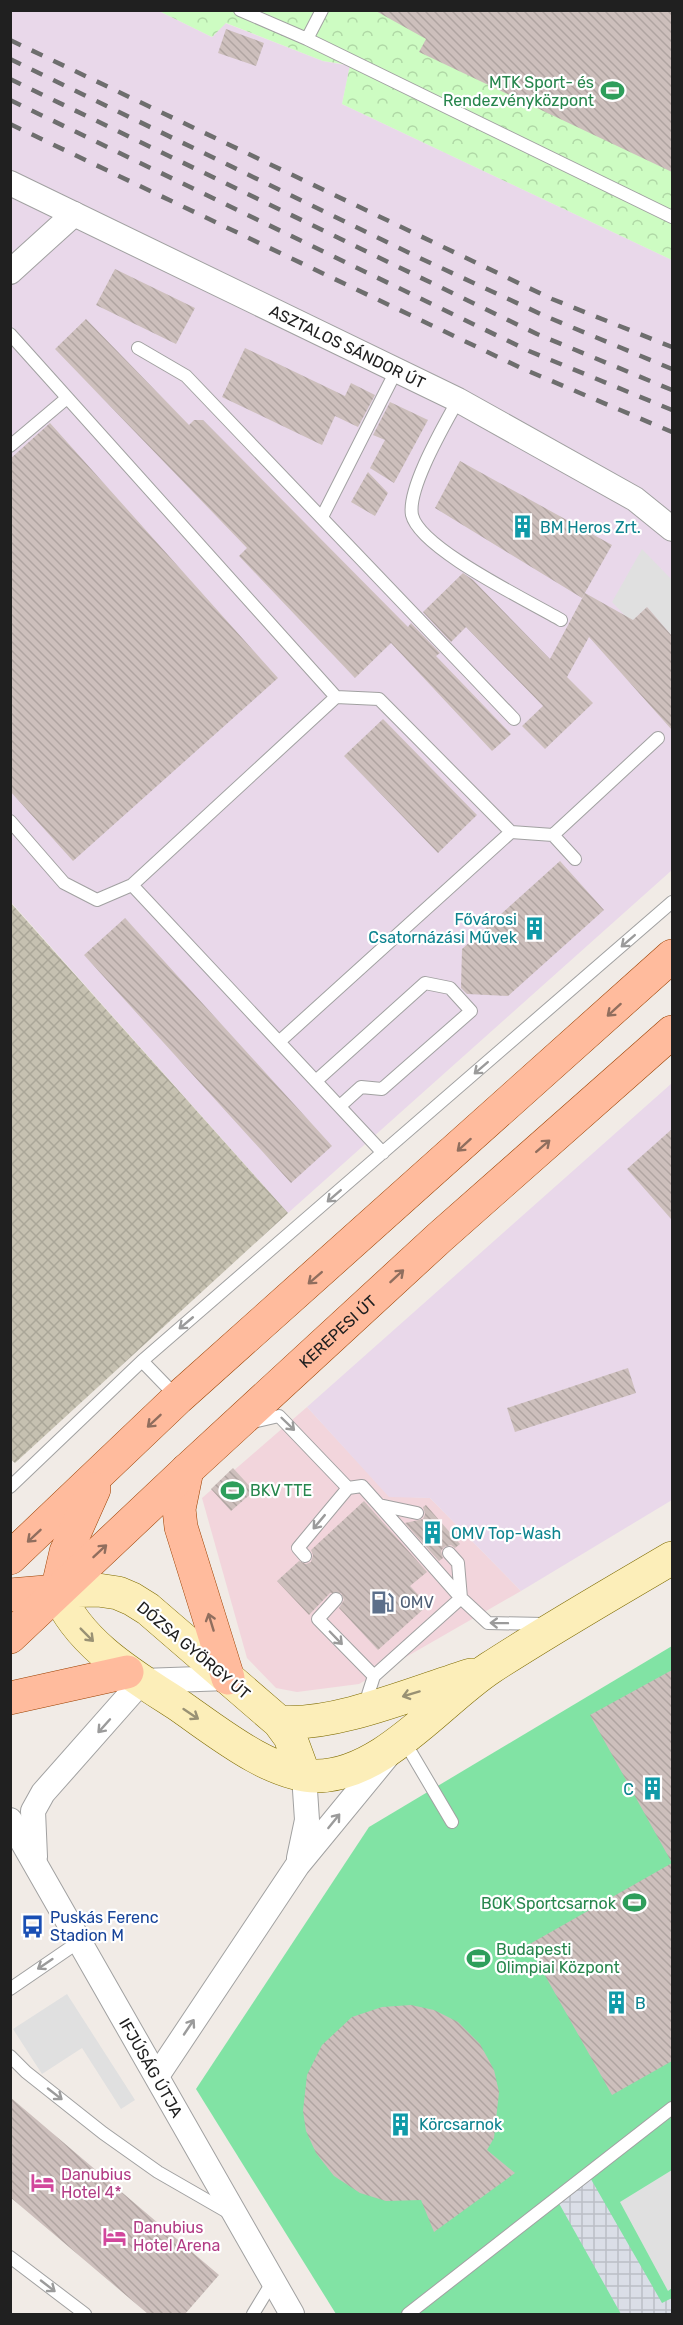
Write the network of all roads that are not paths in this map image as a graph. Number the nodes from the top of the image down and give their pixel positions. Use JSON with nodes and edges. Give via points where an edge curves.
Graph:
{"nodes":[{"id":1,"x":240,"y":10,"type":"edge"},
{"id":2,"x":322,"y":10,"type":"edge"},
{"id":3,"x":308,"y":39,"type":"junction"},
{"id":4,"x":10,"y":183,"type":"edge"},
{"id":5,"x":74,"y":214,"type":"junction"},
{"id":6,"x":672,"y":217,"type":"edge"},
{"id":7,"x":10,"y":272,"type":"edge"},
{"id":8,"x":10,"y":334,"type":"edge"},
{"id":9,"x":138,"y":348,"type":"dead end"},
{"id":10,"x":397,"y":369,"type":"junction"},
{"id":11,"x":67,"y":398,"type":"junction"},
{"id":12,"x":458,"y":400,"type":"junction"},
{"id":13,"x":10,"y":446,"type":"edge"},
{"id":14,"x":322,"y":517,"type":"junction"},
{"id":15,"x":672,"y":530,"type":"edge"},
{"id":16,"x":561,"y":620,"type":"dead end"},
{"id":17,"x":336,"y":697,"type":"junction"},
{"id":18,"x":514,"y":719,"type":"dead end"},
{"id":19,"x":658,"y":738,"type":"dead end"},
{"id":20,"x":10,"y":821,"type":"edge"},
{"id":21,"x":511,"y":832,"type":"junction"},
{"id":22,"x":553,"y":835,"type":"junction"},
{"id":23,"x":575,"y":859,"type":"dead end"},
{"id":24,"x":132,"y":885,"type":"junction"},
{"id":25,"x":672,"y":902,"type":"edge"},
{"id":26,"x":672,"y":956,"type":"edge"},
{"id":27,"x":672,"y":1032,"type":"edge"},
{"id":28,"x":280,"y":1041,"type":"junction"},
{"id":29,"x":316,"y":1080,"type":"junction"},
{"id":30,"x":340,"y":1106,"type":"junction"},
{"id":31,"x":383,"y":1153,"type":"junction"},
{"id":32,"x":142,"y":1361,"type":"junction"},
{"id":33,"x":178,"y":1398,"type":"junction"},
{"id":34,"x":234,"y":1427,"type":"junction"},
{"id":35,"x":106,"y":1466,"type":"junction"},
{"id":36,"x":187,"y":1470,"type":"junction"},
{"id":37,"x":12,"y":1485,"type":"edge"},
{"id":38,"x":348,"y":1488,"type":"junction"},
{"id":39,"x":379,"y":1505,"type":"junction"},
{"id":40,"x":417,"y":1513,"type":"dead end"},
{"id":41,"x":449,"y":1553,"type":"dead end"},
{"id":42,"x":305,"y":1556,"type":"dead end"},
{"id":43,"x":10,"y":1558,"type":"edge"},
{"id":44,"x":672,"y":1558,"type":"edge"},
{"id":45,"x":57,"y":1591,"type":"junction"},
{"id":46,"x":10,"y":1595,"type":"edge"},
{"id":47,"x":461,"y":1598,"type":"junction"},
{"id":48,"x":336,"y":1599,"type":"dead end"},
{"id":49,"x":557,"y":1624,"type":"junction"},
{"id":50,"x":10,"y":1637,"type":"edge"},
{"id":51,"x":487,"y":1670,"type":"junction"},
{"id":52,"x":374,"y":1676,"type":"junction"},
{"id":53,"x":135,"y":1677,"type":"junction"},
{"id":54,"x":228,"y":1678,"type":"junction"},
{"id":55,"x":10,"y":1698,"type":"edge"},
{"id":56,"x":363,"y":1709,"type":"junction"},
{"id":57,"x":279,"y":1722,"type":"junction"},
{"id":58,"x":402,"y":1738,"type":"junction"},
{"id":59,"x":304,"y":1775,"type":"junction"},
{"id":60,"x":10,"y":1820,"type":"edge"},
{"id":61,"x":452,"y":1822,"type":"dead end"},
{"id":62,"x":35,"y":1862,"type":"junction"},
{"id":63,"x":297,"y":1866,"type":"junction"},
{"id":64,"x":80,"y":1941,"type":"junction"},
{"id":65,"x":10,"y":1989,"type":"edge"},
{"id":66,"x":10,"y":2056,"type":"edge"},
{"id":67,"x":157,"y":2076,"type":"junction"},
{"id":68,"x":672,"y":2108,"type":"edge"},
{"id":69,"x":237,"y":2218,"type":"junction"},
{"id":70,"x":10,"y":2256,"type":"edge"},
{"id":71,"x":273,"y":2281,"type":"junction"},
{"id":72,"x":85,"y":2314,"type":"edge"},
{"id":73,"x":253,"y":2314,"type":"edge"},
{"id":74,"x":292,"y":2314,"type":"edge"},
{"id":75,"x":408,"y":2314,"type":"edge"}],
"edges":[{"from":1,"to":3,"type":"lane"},
{"from":2,"to":3,"type":"lane"},
{"from":3,"to":6,"type":"lane"},
{"from":4,"to":5,"type":"street","name":"ASZTALOS SÁNDOR ÚT"},
{"from":5,"to":7,"type":"street"},
{"from":5,"to":10,"type":"street","name":"ASZTALOS SÁNDOR ÚT"},
{"from":8,"to":11,"type":"lane"},
{"from":9,"to":14,"type":"lane","via":[[186,376]]},
{"from":10,"to":12,"type":"street","name":"ASZTALOS SÁNDOR ÚT"},
{"from":10,"to":14,"type":"lane"},
{"from":11,"to":13,"type":"lane"},
{"from":11,"to":17,"type":"lane"},
{"from":12,"to":15,"type":"street","name":"ASZTALOS SÁNDOR ÚT","via":[[635,499]]},
{"from":12,"to":16,"type":"lane","via":[[432,447],[413,497],[412,515],[422,533],[439,549]]},
{"from":14,"to":18,"type":"lane"},
{"from":17,"to":21,"type":"lane","via":[[379,699]]},
{"from":17,"to":24,"type":"lane"},
{"from":19,"to":22,"type":"lane"},
{"from":20,"to":24,"type":"lane","via":[[64,883],[97,900]]},
{"from":21,"to":22,"type":"lane"},
{"from":21,"to":28,"type":"lane"},
{"from":22,"to":23,"type":"lane"},
{"from":24,"to":28,"type":"lane"},
{"from":25,"to":31,"type":"lane","one_way":true},
{"from":26,"to":33,"type":"main road","one_way":true},
{"from":34,"to":27,"type":"main road","name":"KEREPESI ÚT","one_way":true,"via":[[440,1237]]},
{"from":28,"to":29,"type":"lane"},
{"from":29,"to":30,"type":"lane"},
{"from":29,"to":30,"type":"lane","via":[[425,983],[450,988],[471,1011],[382,1089],[361,1087]]},
{"from":30,"to":31,"type":"lane"},
{"from":31,"to":32,"type":"lane","one_way":true},
{"from":32,"to":33,"type":"lane"},
{"from":32,"to":37,"type":"lane"},
{"from":33,"to":35,"type":"main road","one_way":true},
{"from":34,"to":36,"type":"main road","name":"KEREPESI ÚT"},
{"from":34,"to":38,"type":"lane","one_way":true,"via":[[279,1416]]},
{"from":35,"to":43,"type":"main road","one_way":true},
{"from":35,"to":45,"type":"main road","via":[[66,1551]]},
{"from":45,"to":36,"type":"main road","name":"KEREPESI ÚT","one_way":true},
{"from":54,"to":36,"type":"main road","one_way":true,"via":[[181,1527],[179,1509]]},
{"from":38,"to":39,"type":"lane","via":[[362,1486]]},
{"from":38,"to":42,"type":"lane","one_way":true,"via":[[298,1548]]},
{"from":39,"to":40,"type":"lane"},
{"from":39,"to":47,"type":"lane"},
{"from":41,"to":47,"type":"lane","via":[[458,1563]]},
{"from":44,"to":49,"type":"main road"},
{"from":45,"to":46,"type":"main road"},
{"from":45,"to":50,"type":"main road","name":"KEREPESI ÚT"},
{"from":45,"to":53,"type":"main road","one_way":true,"via":[[83,1632]]},
{"from":45,"to":54,"type":"main road","name":"DÓZSA GYÖRGY ÚT","via":[[98,1590],[132,1599]]},
{"from":49,"to":47,"type":"lane","one_way":true,"via":[[488,1623]]},
{"from":47,"to":52,"type":"lane"},
{"from":48,"to":52,"type":"lane","one_way":true,"via":[[318,1619]]},
{"from":49,"to":51,"type":"main road"},
{"from":51,"to":56,"type":"main road","one_way":true},
{"from":51,"to":58,"type":"main road"},
{"from":52,"to":56,"type":"lane"},
{"from":53,"to":54,"type":"street"},
{"from":53,"to":55,"type":"main road"},
{"from":53,"to":59,"type":"main road","one_way":true,"via":[[254,1754]]},
{"from":53,"to":62,"type":"street","one_way":true,"via":[[33,1811]]},
{"from":54,"to":57,"type":"main road","name":"DÓZSA GYÖRGY ÚT"},
{"from":56,"to":57,"type":"main road","via":[[313,1721]]},
{"from":57,"to":59,"type":"main road","name":"DÓZSA GYÖRGY ÚT","via":[[294,1746]]},
{"from":58,"to":59,"type":"main road","via":[[354,1768],[330,1775]]},
{"from":58,"to":61,"type":"lane"},
{"from":63,"to":58,"type":"street","one_way":true},
{"from":59,"to":63,"type":"street","via":[[308,1820]]},
{"from":60,"to":62,"type":"street","name":"IFJÚSÁG ÚTJA"},
{"from":62,"to":64,"type":"street","name":"IFJÚSÁG ÚTJA"},
{"from":67,"to":63,"type":"street","one_way":true},
{"from":64,"to":65,"type":"lane","one_way":true},
{"from":64,"to":67,"type":"street","name":"IFJÚSÁG ÚTJA"},
{"from":66,"to":69,"type":"lane","one_way":true,"via":[[158,2172]]},
{"from":67,"to":69,"type":"street","name":"IFJÚSÁG ÚTJA"},
{"from":68,"to":75,"type":"lane"},
{"from":69,"to":71,"type":"street","name":"IFJÚSÁG ÚTJA"},
{"from":70,"to":72,"type":"lane","one_way":true},
{"from":71,"to":73,"type":"lane"},
{"from":71,"to":74,"type":"street","name":"IFJÚSÁG ÚTJA"}]}
